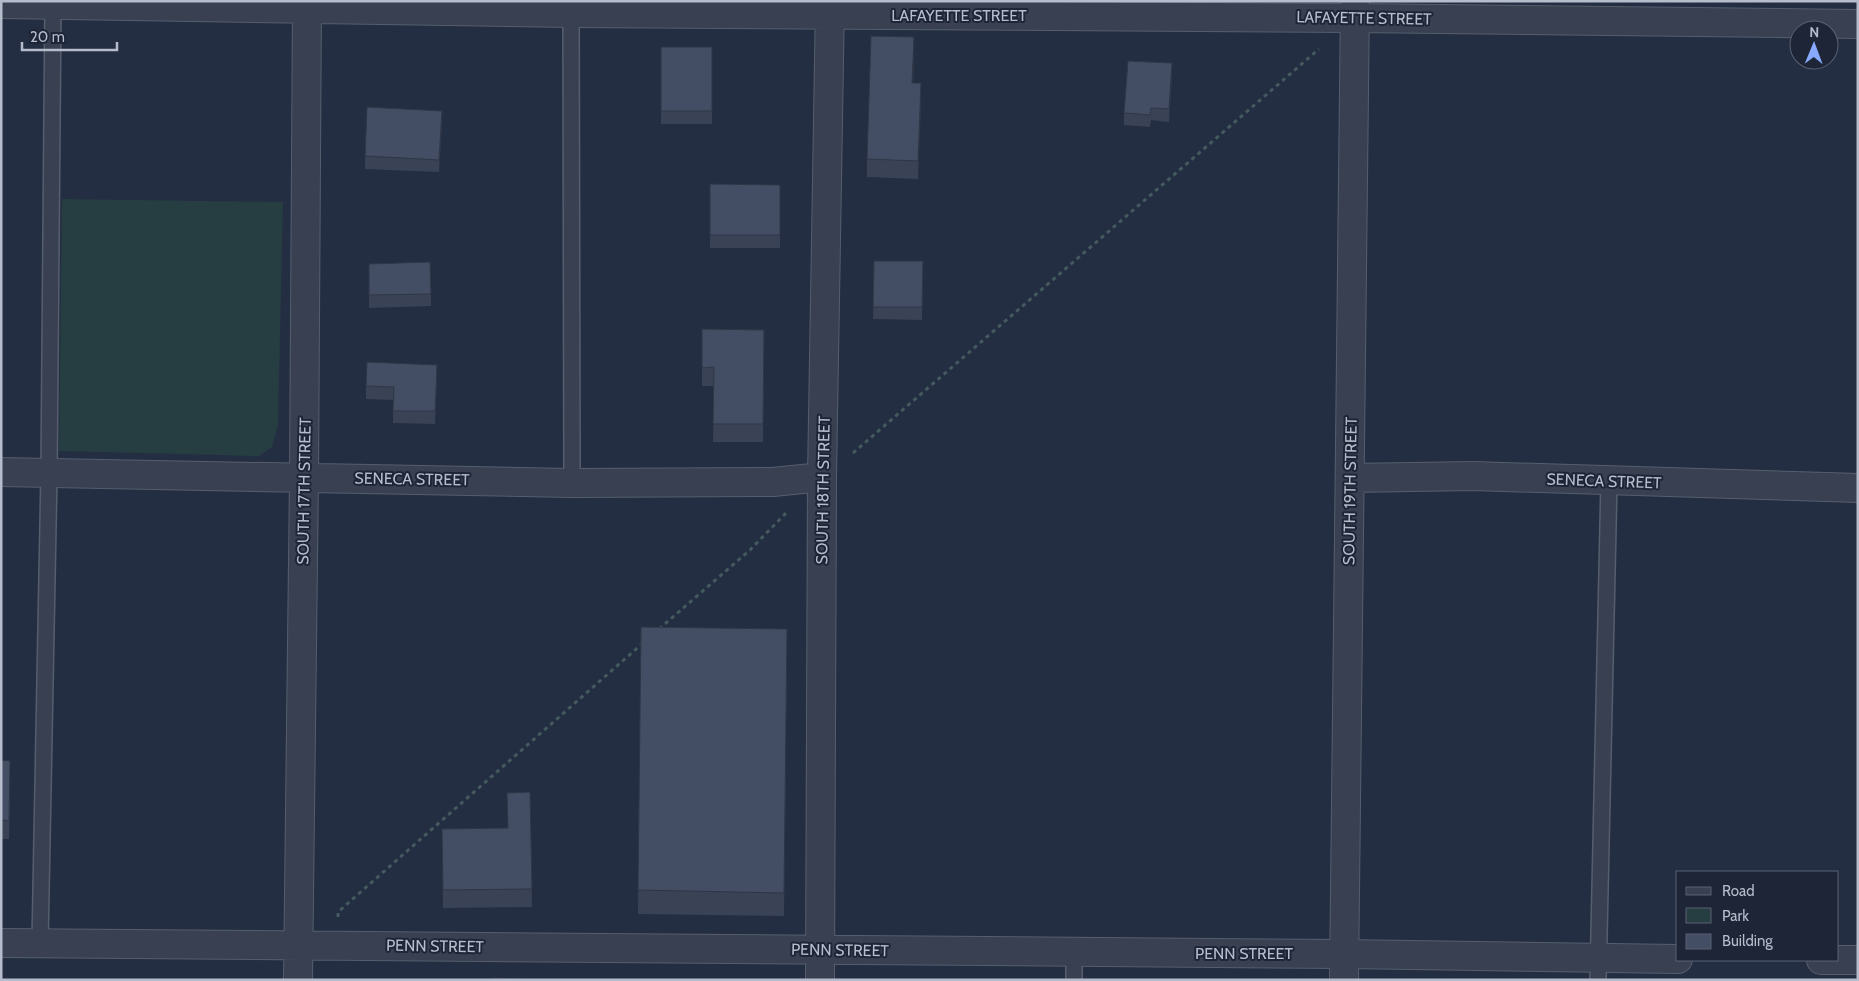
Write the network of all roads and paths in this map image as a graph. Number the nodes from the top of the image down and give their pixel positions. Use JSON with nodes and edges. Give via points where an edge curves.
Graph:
{"nodes":[{"id":1,"x":1,"y":4,"type":"edge"},
{"id":2,"x":52,"y":4,"type":"edge"},
{"id":3,"x":307,"y":6,"type":"edge"},
{"id":4,"x":571,"y":7,"type":"edge"},
{"id":5,"x":830,"y":8,"type":"edge"},
{"id":6,"x":1094,"y":8,"type":"edge"},
{"id":7,"x":1355,"y":9,"type":"edge"},
{"id":8,"x":1858,"y":24,"type":"edge"},
{"id":9,"x":1,"y":472,"type":"edge"},
{"id":10,"x":49,"y":472,"type":"junction"},
{"id":11,"x":304,"y":477,"type":"junction"},
{"id":12,"x":822,"y":477,"type":"junction"},
{"id":13,"x":1350,"y":478,"type":"junction"},
{"id":14,"x":1609,"y":481,"type":"junction"},
{"id":15,"x":572,"y":483,"type":"junction"},
{"id":16,"x":1858,"y":488,"type":"edge"},
{"id":17,"x":1,"y":943,"type":"edge"},
{"id":18,"x":40,"y":943,"type":"junction"},
{"id":19,"x":298,"y":945,"type":"junction"},
{"id":20,"x":820,"y":950,"type":"junction"},
{"id":21,"x":1074,"y":952,"type":"junction"},
{"id":22,"x":1676,"y":959,"type":"edge"},
{"id":23,"x":1839,"y":960,"type":"edge"},
{"id":24,"x":1858,"y":960,"type":"edge"},
{"id":25,"x":1344,"y":967,"type":"edge"},
{"id":26,"x":1598,"y":969,"type":"edge"},
{"id":27,"x":298,"y":980,"type":"edge"},
{"id":28,"x":820,"y":980,"type":"edge"},
{"id":29,"x":1074,"y":980,"type":"edge"}],
"edges":[{"from":1,"to":2,"type":"street","name":"LAFAYETTE STREET"},
{"from":2,"to":3,"type":"street","name":"LAFAYETTE STREET"},
{"from":2,"to":10,"type":"lane"},
{"from":3,"to":4,"type":"street","name":"LAFAYETTE STREET"},
{"from":3,"to":11,"type":"street","name":"SOUTH 17TH STREET"},
{"from":4,"to":5,"type":"street","name":"LAFAYETTE STREET"},
{"from":4,"to":15,"type":"lane"},
{"from":5,"to":6,"type":"street","name":"LAFAYETTE STREET"},
{"from":5,"to":12,"type":"street","name":"SOUTH 18TH STREET"},
{"from":6,"to":7,"type":"street","name":"LAFAYETTE STREET"},
{"from":7,"to":8,"type":"street","name":"LAFAYETTE STREET"},
{"from":7,"to":13,"type":"street","name":"SOUTH 19TH STREET"},
{"from":9,"to":10,"type":"street","name":"SENECA STREET"},
{"from":10,"to":11,"type":"street","name":"SENECA STREET"},
{"from":10,"to":18,"type":"lane"},
{"from":11,"to":15,"type":"street","name":"SENECA STREET"},
{"from":11,"to":19,"type":"street","name":"SOUTH 17TH STREET"},
{"from":12,"to":15,"type":"street","name":"SENECA STREET","via":[[773,482]]},
{"from":12,"to":20,"type":"street","name":"SOUTH 18TH STREET"},
{"from":13,"to":14,"type":"street","name":"SENECA STREET","via":[[1473,476]]},
{"from":13,"to":25,"type":"street","name":"SOUTH 19TH STREET"},
{"from":14,"to":16,"type":"street","name":"SENECA STREET"},
{"from":14,"to":26,"type":"lane"},
{"from":17,"to":18,"type":"street","name":"PENN STREET"},
{"from":18,"to":19,"type":"street","name":"PENN STREET"},
{"from":19,"to":20,"type":"street","name":"PENN STREET"},
{"from":19,"to":27,"type":"street","name":"SOUTH 17TH STREET"},
{"from":20,"to":21,"type":"street","name":"PENN STREET"},
{"from":20,"to":28,"type":"street","name":"SOUTH 18TH STREET"},
{"from":21,"to":25,"type":"street","name":"PENN STREET"},
{"from":21,"to":29,"type":"lane"},
{"from":22,"to":26,"type":"street","name":"PENN STREET"},
{"from":23,"to":24,"type":"street"},
{"from":25,"to":26,"type":"street","name":"PENN STREET"}]}
